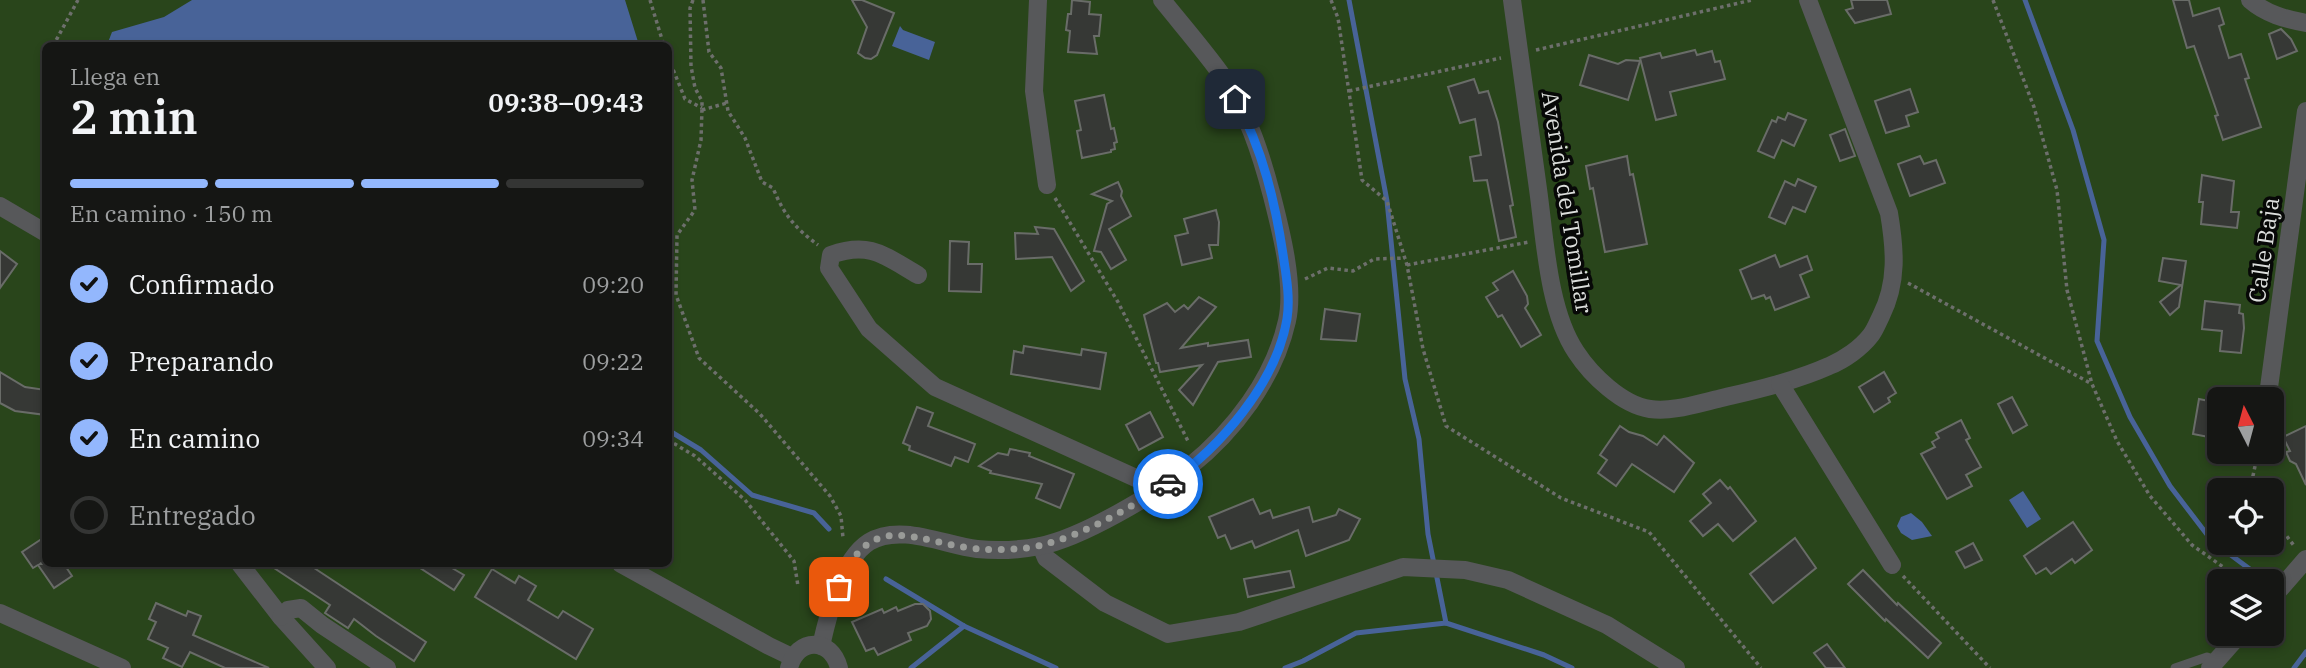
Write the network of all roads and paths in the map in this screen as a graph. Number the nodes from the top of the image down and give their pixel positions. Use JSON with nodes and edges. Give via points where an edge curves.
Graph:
{"nodes":[{"id":1,"x":78,"y":0,"type":"edge"},
{"id":2,"x":650,"y":0,"type":"edge"},
{"id":3,"x":693,"y":0,"type":"edge"},
{"id":4,"x":702,"y":0,"type":"edge"},
{"id":5,"x":1038,"y":0,"type":"edge"},
{"id":6,"x":1162,"y":0,"type":"edge"},
{"id":7,"x":1331,"y":0,"type":"edge"},
{"id":8,"x":1512,"y":0,"type":"edge"},
{"id":9,"x":1752,"y":0,"type":"edge"},
{"id":10,"x":1808,"y":0,"type":"edge"},
{"id":11,"x":1993,"y":0,"type":"edge"},
{"id":12,"x":2250,"y":0,"type":"edge"},
{"id":13,"x":2306,"y":23,"type":"edge"},
{"id":14,"x":54,"y":42,"type":"edge"},
{"id":15,"x":663,"y":42,"type":"edge"},
{"id":16,"x":1520,"y":54,"type":"junction"},
{"id":17,"x":672,"y":67,"type":"edge"},
{"id":18,"x":1349,"y":92,"type":"junction"},
{"id":19,"x":727,"y":103,"type":"junction"},
{"id":20,"x":702,"y":109,"type":"junction"},
{"id":21,"x":2306,"y":111,"type":"edge"},
{"id":22,"x":1047,"y":185,"type":"joint"},
{"id":23,"x":0,"y":206,"type":"edge"},
{"id":24,"x":42,"y":231,"type":"edge"},
{"id":25,"x":1545,"y":239,"type":"junction"},
{"id":26,"x":831,"y":255,"type":"junction"},
{"id":27,"x":1405,"y":258,"type":"junction"},
{"id":28,"x":1407,"y":265,"type":"junction"},
{"id":29,"x":918,"y":275,"type":"dead end"},
{"id":30,"x":1894,"y":276,"type":"junction"},
{"id":31,"x":1300,"y":282,"type":"dead end"},
{"id":32,"x":1780,"y":384,"type":"junction"},
{"id":33,"x":2092,"y":384,"type":"junction"},
{"id":34,"x":2269,"y":387,"type":"edge"},
{"id":35,"x":672,"y":442,"type":"edge"},
{"id":36,"x":1198,"y":460,"type":"junction"},
{"id":37,"x":1160,"y":489,"type":"junction"},
{"id":38,"x":2284,"y":532,"type":"edge"},
{"id":39,"x":841,"y":542,"type":"dead end"},
{"id":40,"x":1041,"y":546,"type":"junction"},
{"id":41,"x":2305,"y":559,"type":"edge"},
{"id":42,"x":1892,"y":565,"type":"joint"},
{"id":43,"x":626,"y":567,"type":"edge"},
{"id":44,"x":243,"y":568,"type":"edge"},
{"id":45,"x":2226,"y":569,"type":"edge"},
{"id":46,"x":2284,"y":584,"type":"edge"},
{"id":47,"x":798,"y":586,"type":"dead end"},
{"id":48,"x":301,"y":608,"type":"junction"},
{"id":49,"x":0,"y":613,"type":"edge"},
{"id":50,"x":281,"y":617,"type":"junction"},
{"id":51,"x":322,"y":625,"type":"junction"},
{"id":52,"x":295,"y":632,"type":"junction"},
{"id":53,"x":821,"y":646,"type":"junction"},
{"id":54,"x":2229,"y":646,"type":"edge"},
{"id":55,"x":791,"y":663,"type":"edge"},
{"id":56,"x":2213,"y":664,"type":"edge"},
{"id":57,"x":122,"y":668,"type":"edge"},
{"id":58,"x":327,"y":668,"type":"edge"},
{"id":59,"x":387,"y":668,"type":"edge"},
{"id":60,"x":839,"y":668,"type":"edge"},
{"id":61,"x":1676,"y":668,"type":"edge"},
{"id":62,"x":1761,"y":668,"type":"edge"},
{"id":63,"x":1990,"y":668,"type":"edge"},
{"id":64,"x":2175,"y":668,"type":"edge"}],
"edges":[{"from":1,"to":14,"type":"path"},
{"from":2,"to":15,"type":"path"},
{"from":3,"to":20,"type":"path","via":[[691,66]]},
{"from":4,"to":19,"type":"path","via":[[709,52],[721,68]]},
{"from":5,"to":22,"type":"street","via":[[1034,91]]},
{"from":6,"to":36,"type":"street","via":[[1222,76],[1248,123],[1279,225],[1288,285],[1287,319],[1260,387],[1233,425]]},
{"from":7,"to":18,"type":"path"},
{"from":8,"to":16,"type":"street","name":"Avenida del Tomillar"},
{"from":9,"to":16,"type":"path"},
{"from":10,"to":30,"type":"street","name":"Avenida del Tomillar","via":[[1889,213]]},
{"from":11,"to":33,"type":"path","via":[[2034,107],[2057,190],[2067,290]]},
{"from":12,"to":13,"type":"street","via":[[2282,18]]},
{"from":16,"to":18,"type":"path"},
{"from":16,"to":25,"type":"street","name":"Avenida del Tomillar"},
{"from":17,"to":20,"type":"path","via":[[685,99]]},
{"from":18,"to":27,"type":"path","via":[[1362,180],[1387,201]]},
{"from":19,"to":20,"type":"path"},
{"from":19,"to":26,"type":"path","via":[[762,182],[774,188],[783,212],[801,232]]},
{"from":20,"to":39,"type":"path","via":[[692,180],[695,210],[677,235],[676,295],[699,358],[760,414],[830,496],[841,516]]},
{"from":21,"to":34,"type":"street","name":"Calle Baja"},
{"from":22,"to":36,"type":"path","via":[[1118,302]]},
{"from":23,"to":24,"type":"street"},
{"from":25,"to":28,"type":"path"},
{"from":25,"to":32,"type":"street","name":"Avenida del Tomillar","via":[[1566,332],[1575,351],[1616,394],[1648,409],[1678,408]]},
{"from":26,"to":29,"type":"street","via":[[849,248],[871,249]]},
{"from":26,"to":37,"type":"street","via":[[829,268],[869,329],[935,387]]},
{"from":27,"to":28,"type":"path"},
{"from":27,"to":31,"type":"path","via":[[1374,259],[1353,271],[1328,268]]},
{"from":28,"to":62,"type":"path","via":[[1423,349],[1446,426],[1561,498],[1649,532]]},
{"from":30,"to":32,"type":"street","name":"Avenida del Tomillar","via":[[1871,335],[1848,356]]},
{"from":30,"to":33,"type":"path"},
{"from":32,"to":42,"type":"street"},
{"from":33,"to":45,"type":"path","via":[[2117,441],[2150,496],[2192,545]]},
{"from":35,"to":47,"type":"path","via":[[695,456],[745,500],[794,561]]},
{"from":36,"to":37,"type":"street"},
{"from":37,"to":40,"type":"street","via":[[1083,530]]},
{"from":38,"to":41,"type":"path"},
{"from":40,"to":53,"type":"street","via":[[977,549],[901,534],[869,542],[845,572]]},
{"from":40,"to":61,"type":"street","via":[[1046,558],[1105,603],[1168,634],[1239,622],[1403,567],[1465,570],[1508,580],[1595,619]]},
{"from":41,"to":46,"type":"street"},
{"from":42,"to":63,"type":"path"},
{"from":43,"to":55,"type":"street","via":[[769,646]]},
{"from":44,"to":48,"type":"street"},
{"from":44,"to":50,"type":"street"},
{"from":48,"to":50,"type":"street","via":[[288,610]]},
{"from":48,"to":51,"type":"street"},
{"from":49,"to":57,"type":"street"},
{"from":50,"to":52,"type":"street"},
{"from":51,"to":52,"type":"street"},
{"from":51,"to":59,"type":"street"},
{"from":52,"to":58,"type":"street"},
{"from":53,"to":55,"type":"street","via":[[800,649]]},
{"from":53,"to":60,"type":"street","via":[[830,650]]},
{"from":54,"to":56,"type":"street"},
{"from":56,"to":64,"type":"lane","via":[[2207,657]]}]}
